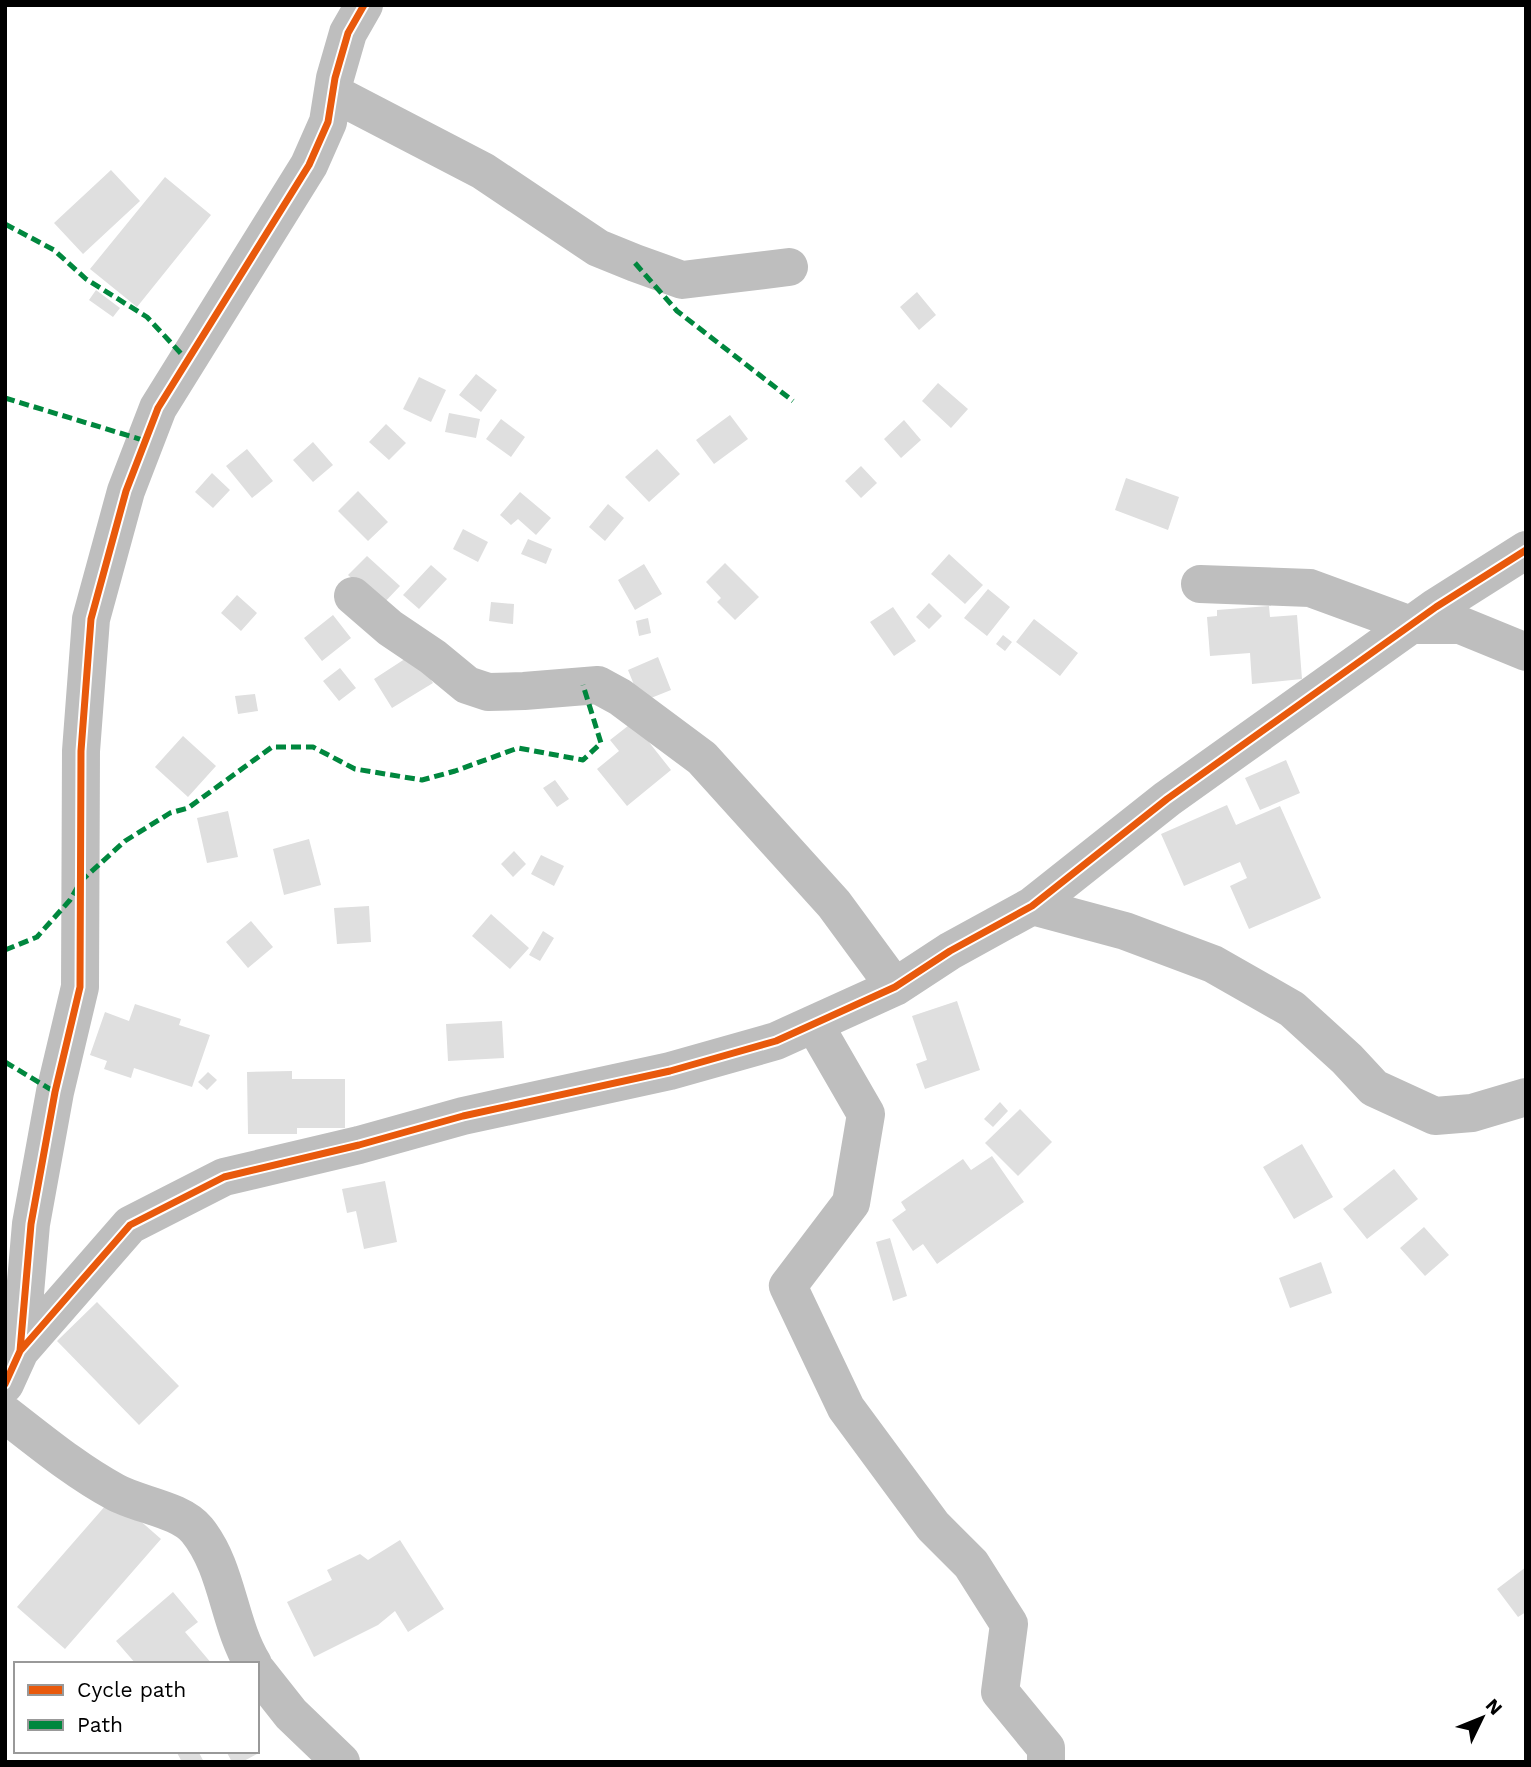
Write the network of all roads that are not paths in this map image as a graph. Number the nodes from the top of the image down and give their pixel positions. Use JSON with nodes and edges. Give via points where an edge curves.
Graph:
{"nodes":[{"id":1,"x":364,"y":5,"type":"edge"},
{"id":2,"x":333,"y":93,"type":"junction"},
{"id":3,"x":789,"y":267,"type":"dead end"},
{"id":4,"x":1526,"y":550,"type":"edge"},
{"id":5,"x":1200,"y":584,"type":"dead end"},
{"id":6,"x":353,"y":596,"type":"dead end"},
{"id":7,"x":1411,"y":625,"type":"junction"},
{"id":8,"x":1526,"y":652,"type":"edge"},
{"id":9,"x":1032,"y":906,"type":"junction"},
{"id":10,"x":895,"y":987,"type":"junction"},
{"id":11,"x":814,"y":1024,"type":"junction"},
{"id":12,"x":1526,"y":1097,"type":"edge"},
{"id":13,"x":12,"y":1368,"type":"edge"},
{"id":14,"x":5,"y":1414,"type":"edge"},
{"id":15,"x":252,"y":1662,"type":"edge"},
{"id":16,"x":259,"y":1674,"type":"edge"},
{"id":17,"x":341,"y":1762,"type":"edge"},
{"id":18,"x":1046,"y":1762,"type":"edge"}],
"edges":[{"from":1,"to":2,"type":"street","via":[[348,33]]},
{"from":2,"to":3,"type":"street","via":[[483,171],[598,248],[682,280]]},
{"from":2,"to":13,"type":"street","via":[[328,122],[309,165],[158,408],[126,491],[91,619],[81,751],[80,987],[31,1224]]},
{"from":4,"to":7,"type":"street"},
{"from":5,"to":7,"type":"street","via":[[1310,589]]},
{"from":6,"to":10,"type":"street","via":[[467,685],[488,692],[598,685],[620,697],[702,758],[834,904]]},
{"from":7,"to":8,"type":"street","via":[[1460,625]]},
{"from":7,"to":9,"type":"street","via":[[1167,799]]},
{"from":9,"to":10,"type":"street"},
{"from":9,"to":12,"type":"street","via":[[1125,931],[1213,964],[1292,1009],[1374,1088],[1434,1116],[1472,1113]]},
{"from":10,"to":11,"type":"street"},
{"from":11,"to":13,"type":"street","via":[[776,1041],[670,1070],[463,1115],[224,1178],[130,1225]]},
{"from":11,"to":18,"type":"street","via":[[866,1114],[851,1203],[788,1286],[846,1408],[933,1526],[971,1564],[1009,1624],[1000,1692],[1046,1748]]},
{"from":14,"to":15,"type":"street","via":[[116,1493],[195,1528],[218,1571]]},
{"from":16,"to":17,"type":"street","via":[[291,1714]]}]}
